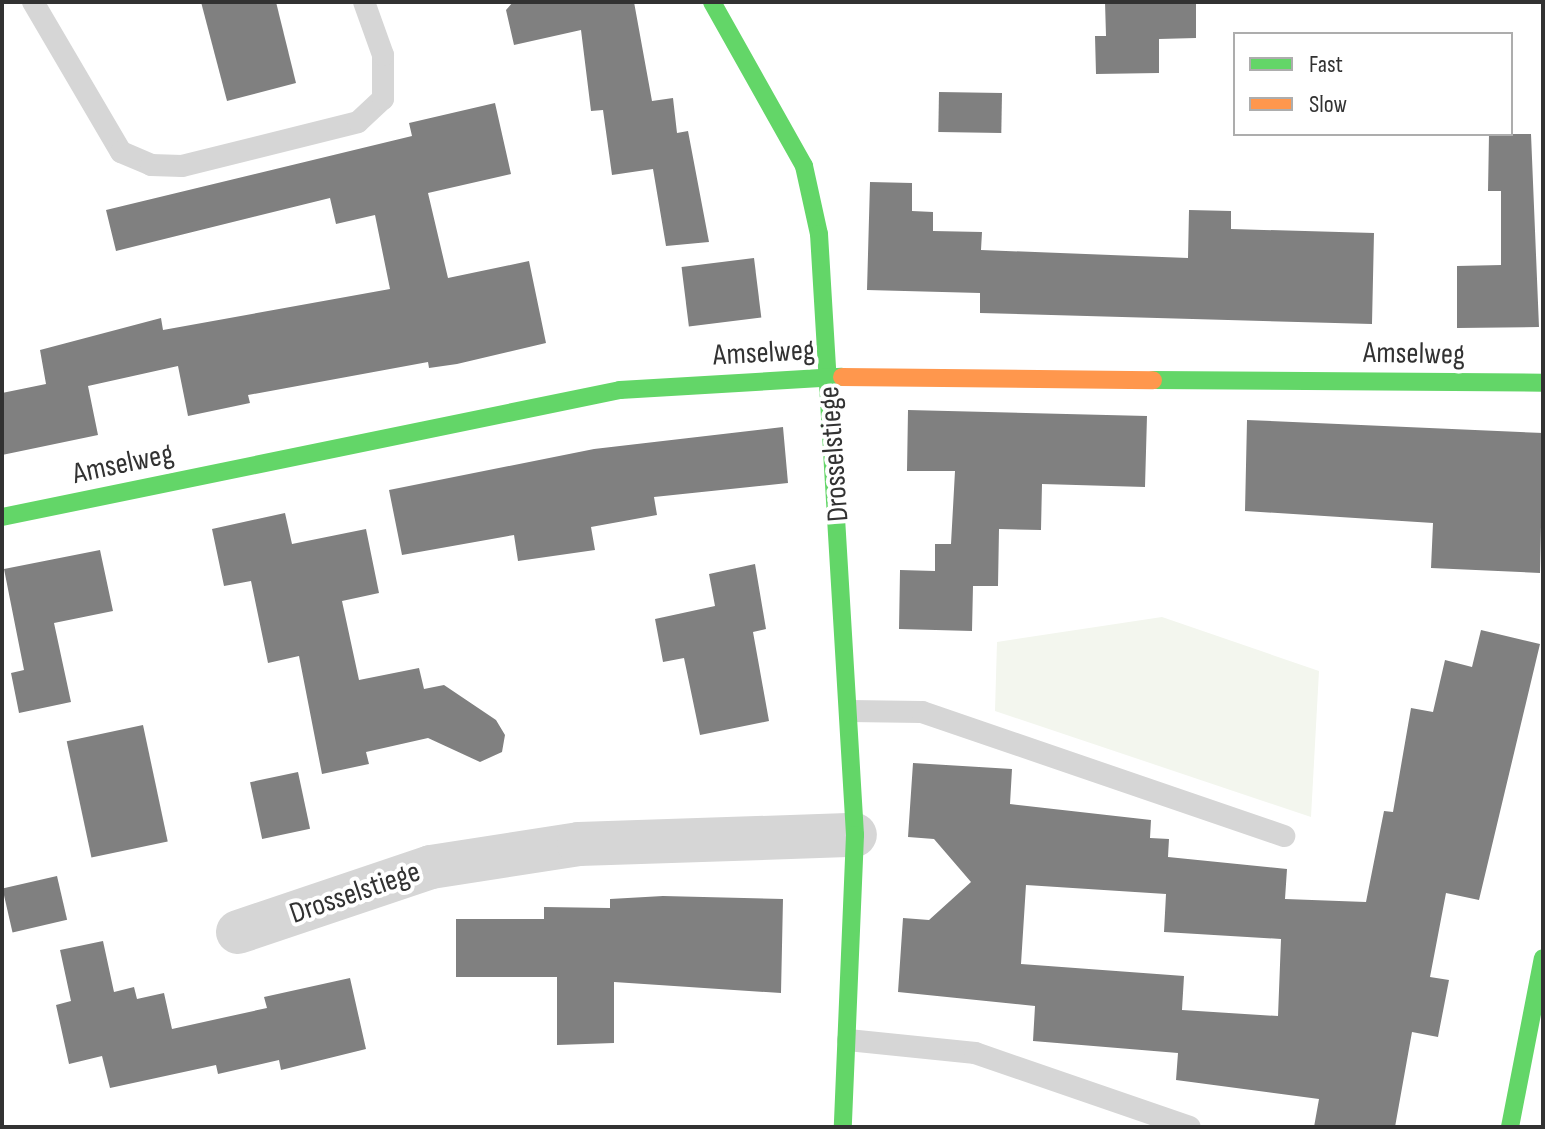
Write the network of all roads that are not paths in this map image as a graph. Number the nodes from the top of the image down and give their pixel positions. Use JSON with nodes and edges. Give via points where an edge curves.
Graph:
{"nodes":[{"id":1,"x":33,"y":2,"type":"edge"},
{"id":2,"x":364,"y":2,"type":"edge"},
{"id":3,"x":712,"y":2,"type":"edge"},
{"id":4,"x":829,"y":377,"type":"junction"},
{"id":5,"x":1543,"y":383,"type":"edge"},
{"id":6,"x":2,"y":517,"type":"edge"},
{"id":7,"x":850,"y":711,"type":"junction"},
{"id":8,"x":855,"y":835,"type":"junction"},
{"id":9,"x":1284,"y":836,"type":"dead end"},
{"id":10,"x":238,"y":932,"type":"dead end"},
{"id":11,"x":1543,"y":958,"type":"edge"},
{"id":12,"x":848,"y":1040,"type":"junction"},
{"id":13,"x":843,"y":1127,"type":"edge"},
{"id":14,"x":1190,"y":1127,"type":"edge"},
{"id":15,"x":1510,"y":1127,"type":"edge"}],
"edges":[{"from":1,"to":2,"type":"lane","via":[[121,152],[151,165],[182,166],[358,122],[383,99],[383,55]]},
{"from":3,"to":4,"type":"street","name":"Drosselstiege","via":[[776,106],[804,166],[819,234]]},
{"from":4,"to":5,"type":"street","name":"Amselweg"},
{"from":4,"to":6,"type":"street","name":"Amselweg","via":[[620,390]]},
{"from":4,"to":7,"type":"street","name":"Drosselstiege"},
{"from":7,"to":8,"type":"street","name":"Drosselstiege"},
{"from":7,"to":9,"type":"lane","via":[[922,712]]},
{"from":8,"to":10,"type":"street","name":"Drosselstiege","via":[[579,844],[446,864]]},
{"from":8,"to":12,"type":"street","name":"Drosselstiege"},
{"from":11,"to":15,"type":"street"},
{"from":12,"to":13,"type":"street","name":"Drosselstiege"},
{"from":12,"to":14,"type":"lane","via":[[975,1053]]}]}
